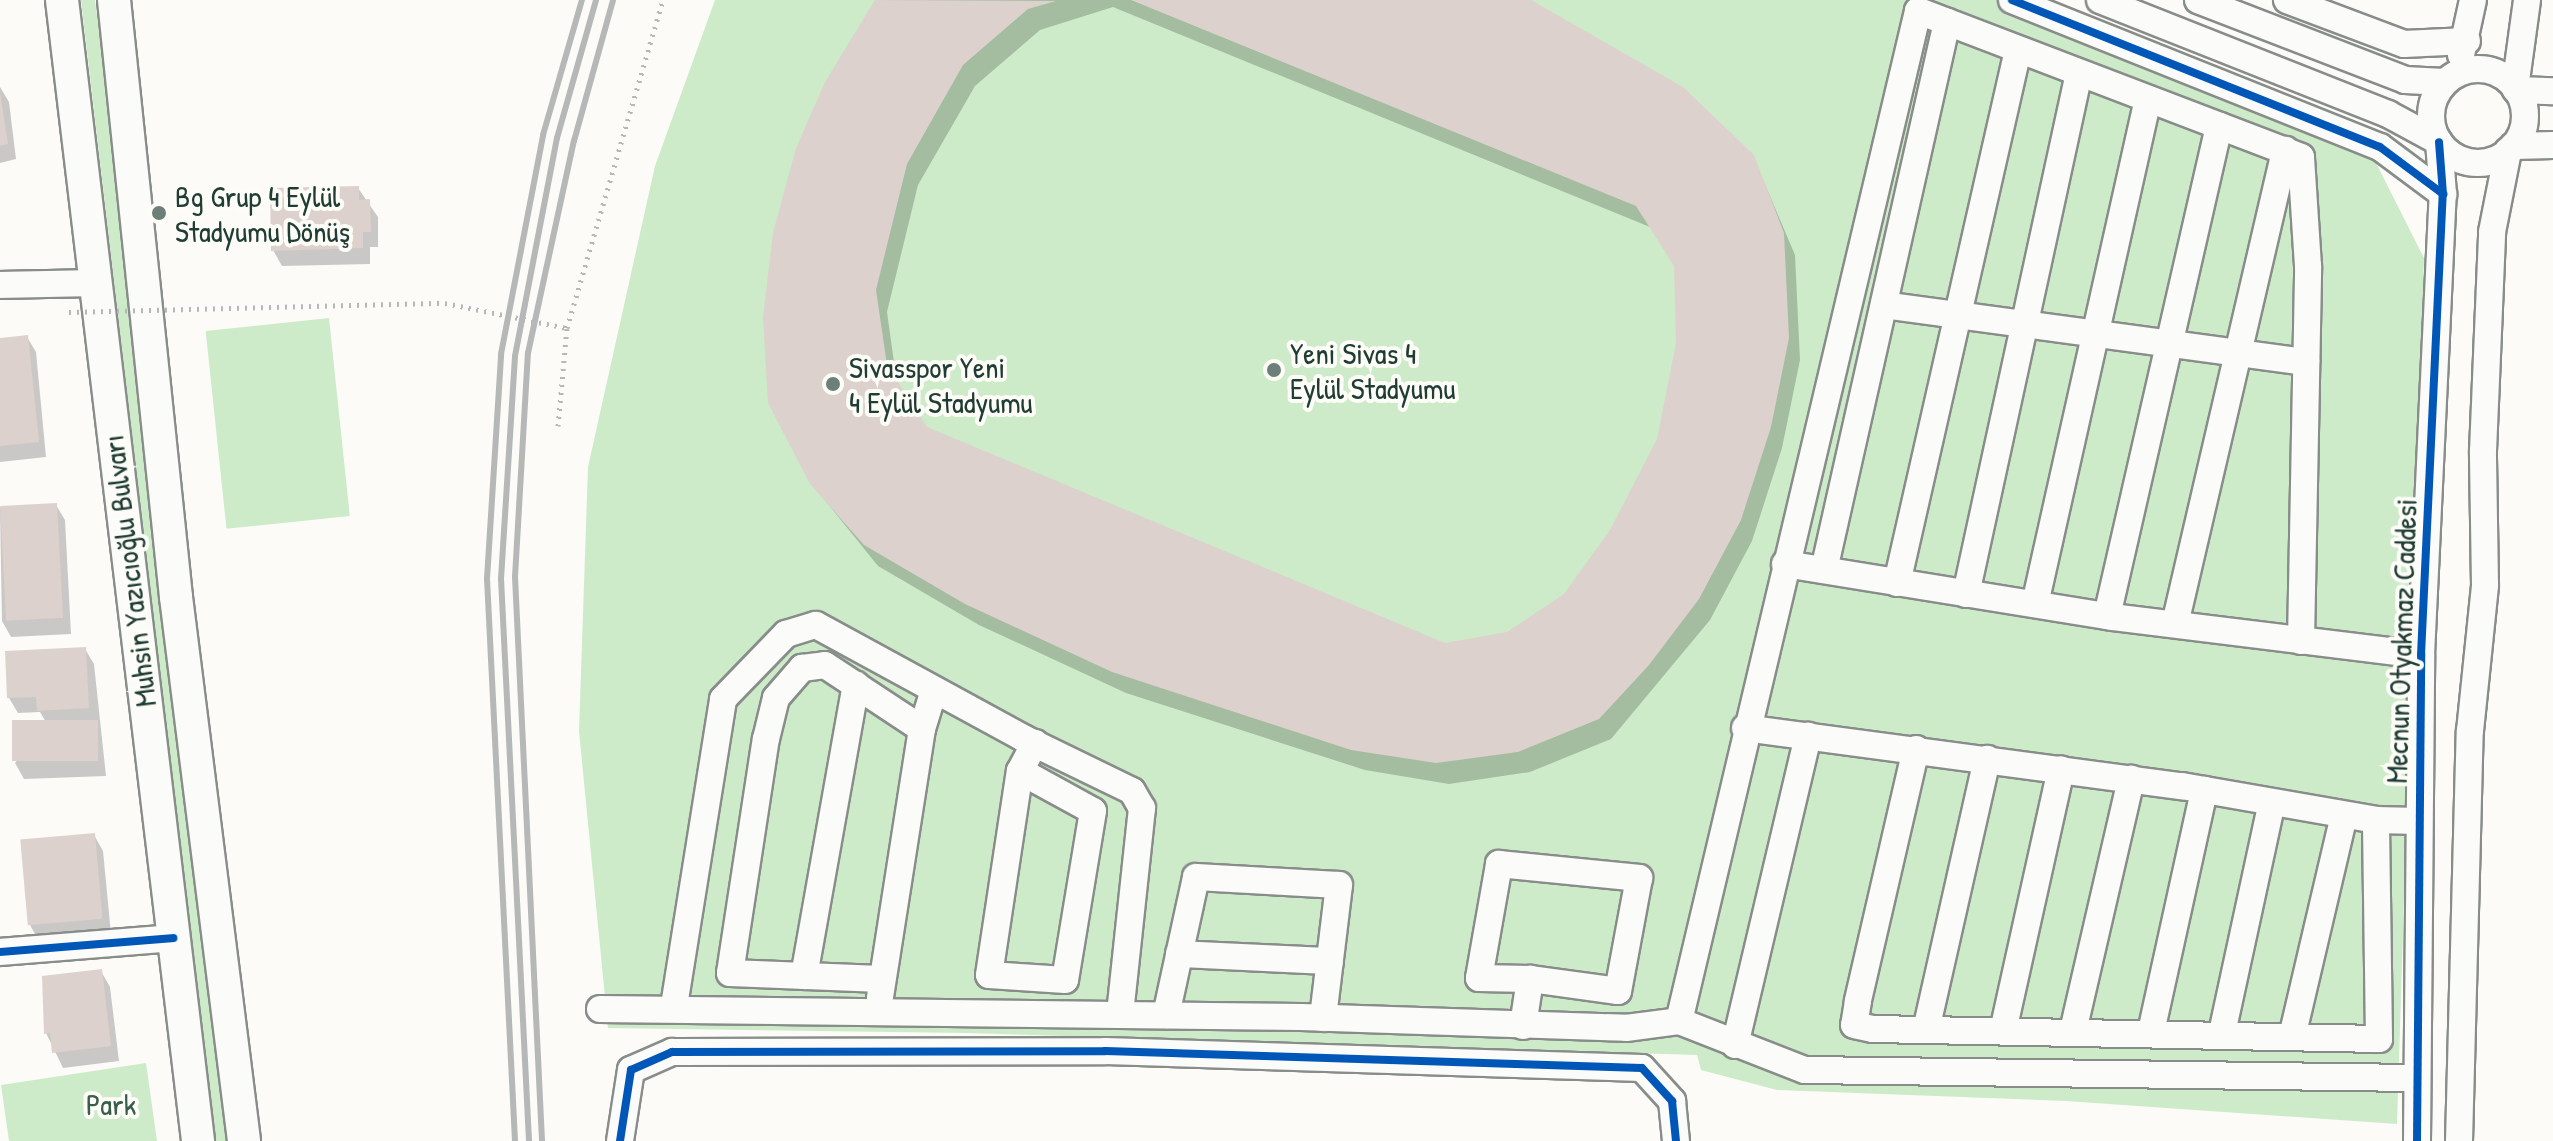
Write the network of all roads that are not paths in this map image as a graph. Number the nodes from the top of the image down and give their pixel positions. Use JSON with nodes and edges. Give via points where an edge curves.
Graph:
{"nodes":[{"id":1,"x":62,"y":0,"type":"edge"},
{"id":2,"x":114,"y":0,"type":"edge"},
{"id":3,"x":2012,"y":0,"type":"edge"},
{"id":4,"x":2100,"y":0,"type":"edge"},
{"id":5,"x":2198,"y":0,"type":"edge"},
{"id":6,"x":2287,"y":0,"type":"edge"},
{"id":7,"x":2473,"y":0,"type":"edge"},
{"id":8,"x":2527,"y":0,"type":"edge"},
{"id":9,"x":1947,"y":22,"type":"junction"},
{"id":10,"x":2467,"y":41,"type":"junction"},
{"id":11,"x":2018,"y":50,"type":"junction"},
{"id":12,"x":2079,"y":73,"type":"junction"},
{"id":13,"x":2449,"y":80,"type":"junction"},
{"id":14,"x":2515,"y":89,"type":"junction"},
{"id":15,"x":2553,"y":91,"type":"edge"},
{"id":16,"x":2148,"y":99,"type":"junction"},
{"id":17,"x":2219,"y":126,"type":"junction"},
{"id":18,"x":2439,"y":142,"type":"junction"},
{"id":19,"x":2553,"y":145,"type":"edge"},
{"id":20,"x":2510,"y":149,"type":"junction"},
{"id":21,"x":2285,"y":150,"type":"junction"},
{"id":22,"x":2443,"y":194,"type":"junction"},
{"id":23,"x":95,"y":283,"type":"junction"},
{"id":24,"x":0,"y":285,"type":"edge"},
{"id":25,"x":1884,"y":305,"type":"junction"},
{"id":26,"x":1955,"y":317,"type":"junction"},
{"id":27,"x":2025,"y":326,"type":"junction"},
{"id":28,"x":2096,"y":336,"type":"junction"},
{"id":29,"x":2168,"y":346,"type":"junction"},
{"id":30,"x":2236,"y":355,"type":"junction"},
{"id":31,"x":2306,"y":362,"type":"junction"},
{"id":32,"x":1785,"y":564,"type":"junction"},
{"id":33,"x":1824,"y":570,"type":"junction"},
{"id":34,"x":1897,"y":583,"type":"junction"},
{"id":35,"x":1966,"y":594,"type":"junction"},
{"id":36,"x":2035,"y":604,"type":"junction"},
{"id":37,"x":2107,"y":616,"type":"junction"},
{"id":38,"x":2175,"y":624,"type":"junction"},
{"id":39,"x":2301,"y":641,"type":"junction"},
{"id":40,"x":2421,"y":655,"type":"junction"},
{"id":41,"x":856,"y":685,"type":"junction"},
{"id":42,"x":934,"y":690,"type":"junction"},
{"id":43,"x":1745,"y":728,"type":"junction"},
{"id":44,"x":922,"y":729,"type":"junction"},
{"id":45,"x":1808,"y":735,"type":"junction"},
{"id":46,"x":1035,"y":743,"type":"junction"},
{"id":47,"x":1916,"y":749,"type":"junction"},
{"id":48,"x":1987,"y":759,"type":"junction"},
{"id":49,"x":2061,"y":769,"type":"junction"},
{"id":50,"x":1020,"y":771,"type":"junction"},
{"id":51,"x":2131,"y":779,"type":"junction"},
{"id":52,"x":2204,"y":790,"type":"junction"},
{"id":53,"x":2272,"y":802,"type":"junction"},
{"id":54,"x":2344,"y":815,"type":"junction"},
{"id":55,"x":2376,"y":820,"type":"junction"},
{"id":56,"x":2419,"y":821,"type":"junction"},
{"id":57,"x":173,"y":938,"type":"junction"},
{"id":58,"x":0,"y":952,"type":"edge"},
{"id":59,"x":1179,"y":954,"type":"junction"},
{"id":60,"x":1330,"y":961,"type":"junction"},
{"id":61,"x":804,"y":976,"type":"junction"},
{"id":62,"x":881,"y":979,"type":"junction"},
{"id":63,"x":1530,"y":979,"type":"junction"},
{"id":64,"x":674,"y":1006,"type":"junction"},
{"id":65,"x":600,"y":1009,"type":"dead end"},
{"id":66,"x":879,"y":1011,"type":"junction"},
{"id":67,"x":1120,"y":1014,"type":"junction"},
{"id":68,"x":1166,"y":1015,"type":"junction"},
{"id":69,"x":1323,"y":1018,"type":"junction"},
{"id":70,"x":1679,"y":1021,"type":"junction"},
{"id":71,"x":1523,"y":1026,"type":"junction"},
{"id":72,"x":1926,"y":1030,"type":"junction"},
{"id":73,"x":2003,"y":1031,"type":"junction"},
{"id":74,"x":2073,"y":1031,"type":"junction"},
{"id":75,"x":2151,"y":1032,"type":"junction"},
{"id":76,"x":2222,"y":1033,"type":"junction"},
{"id":77,"x":2292,"y":1037,"type":"junction"},
{"id":78,"x":1735,"y":1045,"type":"junction"},
{"id":79,"x":2417,"y":1078,"type":"junction"},
{"id":80,"x":198,"y":1141,"type":"edge"},
{"id":81,"x":244,"y":1141,"type":"edge"},
{"id":82,"x":620,"y":1141,"type":"edge"},
{"id":83,"x":1676,"y":1141,"type":"edge"},
{"id":84,"x":2417,"y":1141,"type":"edge"},
{"id":85,"x":2459,"y":1141,"type":"edge"}],
"edges":[{"from":1,"to":23,"type":"main road","name":"Muhsin Yazıcıoğlu Bulvarı"},
{"from":2,"to":81,"type":"main road","name":"Muhsin Yazıcıoğlu Bulvarı","via":[[176,597]]},
{"from":3,"to":22,"type":"street","via":[[2380,147]]},
{"from":4,"to":18,"type":"street","via":[[2388,114]]},
{"from":5,"to":13,"type":"street","via":[[2405,80]]},
{"from":6,"to":10,"type":"street","via":[[2404,44]]},
{"from":7,"to":10,"type":"street"},
{"from":8,"to":14,"type":"street"},
{"from":9,"to":11,"type":"street"},
{"from":9,"to":25,"type":"street"},
{"from":9,"to":32,"type":"street","via":[[1918,11]]},
{"from":10,"to":13,"type":"street"},
{"from":11,"to":12,"type":"street"},
{"from":11,"to":26,"type":"street"},
{"from":12,"to":16,"type":"street"},
{"from":12,"to":27,"type":"street"},
{"from":13,"to":14,"type":"street","via":[[2480,69],[2504,77]]},
{"from":13,"to":18,"type":"street","via":[[2431,110]]},
{"from":14,"to":15,"type":"street"},
{"from":14,"to":20,"type":"street","via":[[2524,118]]},
{"from":16,"to":17,"type":"street"},
{"from":16,"to":28,"type":"street"},
{"from":17,"to":21,"type":"street"},
{"from":17,"to":29,"type":"street"},
{"from":18,"to":20,"type":"street","via":[[2470,162],[2486,162]]},
{"from":18,"to":22,"type":"street","name":"Mecnun Otyakmaz Caddesi"},
{"from":19,"to":20,"type":"street"},
{"from":20,"to":85,"type":"street","via":[[2492,232],[2483,451],[2485,585],[2470,731]]},
{"from":21,"to":30,"type":"street"},
{"from":21,"to":31,"type":"street","via":[[2301,157],[2308,266]]},
{"from":22,"to":40,"type":"street","name":"Mecnun Otyakmaz Caddesi"},
{"from":23,"to":24,"type":"street"},
{"from":23,"to":57,"type":"main road","name":"Muhsin Yazıcıoğlu Bulvarı"},
{"from":25,"to":26,"type":"street"},
{"from":25,"to":33,"type":"street"},
{"from":26,"to":27,"type":"street"},
{"from":26,"to":34,"type":"street"},
{"from":27,"to":28,"type":"street"},
{"from":27,"to":35,"type":"street"},
{"from":28,"to":29,"type":"street"},
{"from":28,"to":36,"type":"street"},
{"from":29,"to":30,"type":"street"},
{"from":29,"to":37,"type":"street"},
{"from":30,"to":31,"type":"street"},
{"from":30,"to":38,"type":"street"},
{"from":31,"to":39,"type":"street"},
{"from":32,"to":33,"type":"street"},
{"from":32,"to":43,"type":"street"},
{"from":33,"to":34,"type":"street"},
{"from":34,"to":35,"type":"street"},
{"from":35,"to":36,"type":"street"},
{"from":36,"to":37,"type":"street"},
{"from":37,"to":38,"type":"street"},
{"from":38,"to":39,"type":"street"},
{"from":39,"to":40,"type":"street"},
{"from":40,"to":56,"type":"street","name":"Mecnun Otyakmaz Caddesi"},
{"from":41,"to":44,"type":"street"},
{"from":41,"to":61,"type":"street"},
{"from":41,"to":61,"type":"street","via":[[825,665],[802,668],[776,698],[766,739],[730,973]]},
{"from":42,"to":44,"type":"street"},
{"from":42,"to":46,"type":"street"},
{"from":42,"to":64,"type":"street","via":[[816,625],[786,634],[723,699]]},
{"from":43,"to":45,"type":"street"},
{"from":43,"to":70,"type":"street"},
{"from":44,"to":62,"type":"street"},
{"from":45,"to":47,"type":"street"},
{"from":45,"to":78,"type":"street"},
{"from":46,"to":50,"type":"street"},
{"from":46,"to":67,"type":"street","via":[[1105,773],[1132,791],[1142,808]]},
{"from":47,"to":48,"type":"street"},
{"from":47,"to":72,"type":"street","via":[[1854,1025]]},
{"from":48,"to":49,"type":"street"},
{"from":48,"to":72,"type":"street"},
{"from":49,"to":51,"type":"street"},
{"from":49,"to":73,"type":"street"},
{"from":50,"to":50,"type":"street","via":[[989,975],[1065,980],[1093,811]]},
{"from":51,"to":52,"type":"street"},
{"from":51,"to":74,"type":"street"},
{"from":52,"to":53,"type":"street"},
{"from":52,"to":75,"type":"street"},
{"from":53,"to":54,"type":"street"},
{"from":53,"to":76,"type":"street"},
{"from":54,"to":55,"type":"street"},
{"from":54,"to":77,"type":"street"},
{"from":55,"to":56,"type":"street"},
{"from":55,"to":77,"type":"street","via":[[2379,1039]]},
{"from":56,"to":79,"type":"street","name":"Mecnun Otyakmaz Caddesi"},
{"from":57,"to":58,"type":"street"},
{"from":57,"to":80,"type":"main road","name":"Muhsin Yazıcıoğlu Bulvarı"},
{"from":59,"to":60,"type":"street"},
{"from":59,"to":60,"type":"street","via":[[1196,877],[1339,885]]},
{"from":59,"to":68,"type":"street"},
{"from":60,"to":69,"type":"street"},
{"from":61,"to":62,"type":"street"},
{"from":62,"to":66,"type":"street"},
{"from":63,"to":63,"type":"street","via":[[1479,978],[1499,864],[1639,878],[1618,991]]},
{"from":63,"to":71,"type":"street"},
{"from":64,"to":65,"type":"street"},
{"from":64,"to":66,"type":"street"},
{"from":66,"to":67,"type":"street"},
{"from":67,"to":68,"type":"street"},
{"from":68,"to":69,"type":"street"},
{"from":69,"to":71,"type":"street"},
{"from":70,"to":71,"type":"street","via":[[1626,1028]]},
{"from":70,"to":78,"type":"street"},
{"from":72,"to":73,"type":"street"},
{"from":73,"to":74,"type":"street"},
{"from":74,"to":75,"type":"street"},
{"from":75,"to":76,"type":"street"},
{"from":76,"to":77,"type":"street"},
{"from":78,"to":79,"type":"street","via":[[1805,1070]]},
{"from":79,"to":84,"type":"street","name":"Mecnun Otyakmaz Caddesi"},
{"from":82,"to":83,"type":"street","via":[[631,1070],[672,1052],[1105,1051],[1642,1068],[1672,1101]]}]}
